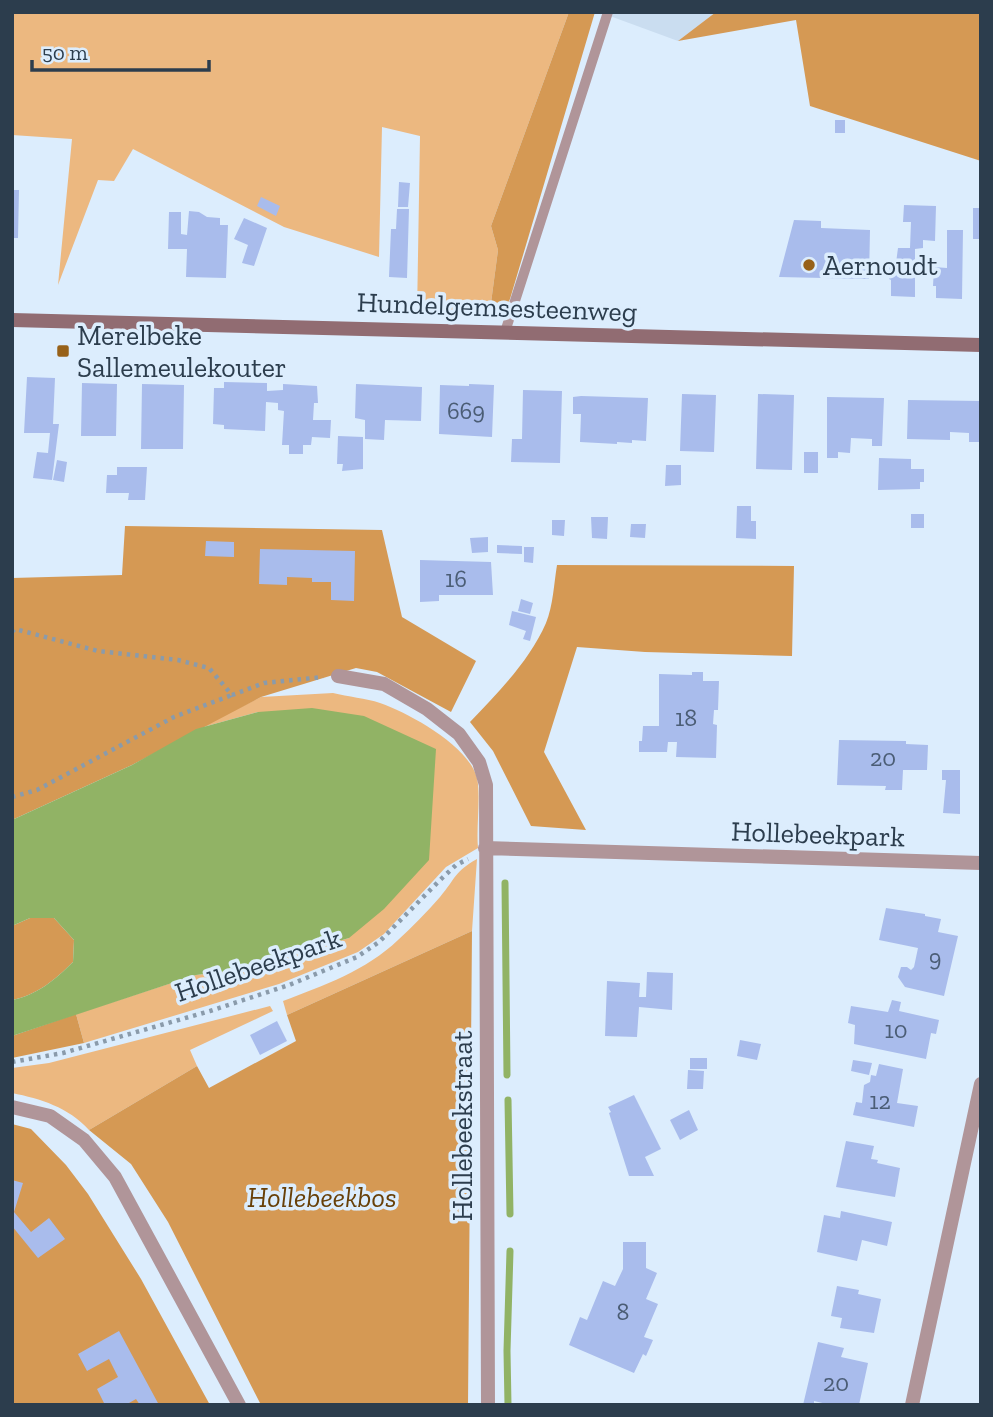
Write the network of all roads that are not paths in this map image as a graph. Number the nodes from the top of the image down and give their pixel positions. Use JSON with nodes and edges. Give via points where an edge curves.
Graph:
{"nodes":[{"id":1,"x":608,"y":12,"type":"edge"},
{"id":2,"x":12,"y":320,"type":"edge"},
{"id":3,"x":505,"y":332,"type":"junction"},
{"id":4,"x":981,"y":345,"type":"edge"},
{"id":5,"x":338,"y":676,"type":"road end"},
{"id":6,"x":485,"y":848,"type":"junction"},
{"id":7,"x":981,"y":863,"type":"edge"},
{"id":8,"x":981,"y":1084,"type":"edge"},
{"id":9,"x":12,"y":1107,"type":"edge"},
{"id":10,"x":239,"y":1405,"type":"edge"},
{"id":11,"x":488,"y":1405,"type":"edge"},
{"id":12,"x":912,"y":1405,"type":"edge"}],
"edges":[{"from":1,"to":3,"type":"lane"},
{"from":2,"to":3,"type":"main road","name":"Hundelgemsesteenweg"},
{"from":3,"to":4,"type":"main road","name":"Hundelgemsesteenweg"},
{"from":5,"to":6,"type":"street","via":[[384,684],[460,734],[479,762],[486,785]]},
{"from":6,"to":7,"type":"street","name":"Hollebeekpark"},
{"from":6,"to":11,"type":"street","name":"Hollebeekstraat"},
{"from":8,"to":12,"type":"street"},
{"from":9,"to":10,"type":"street","via":[[50,1116],[84,1140],[115,1177]]}]}
